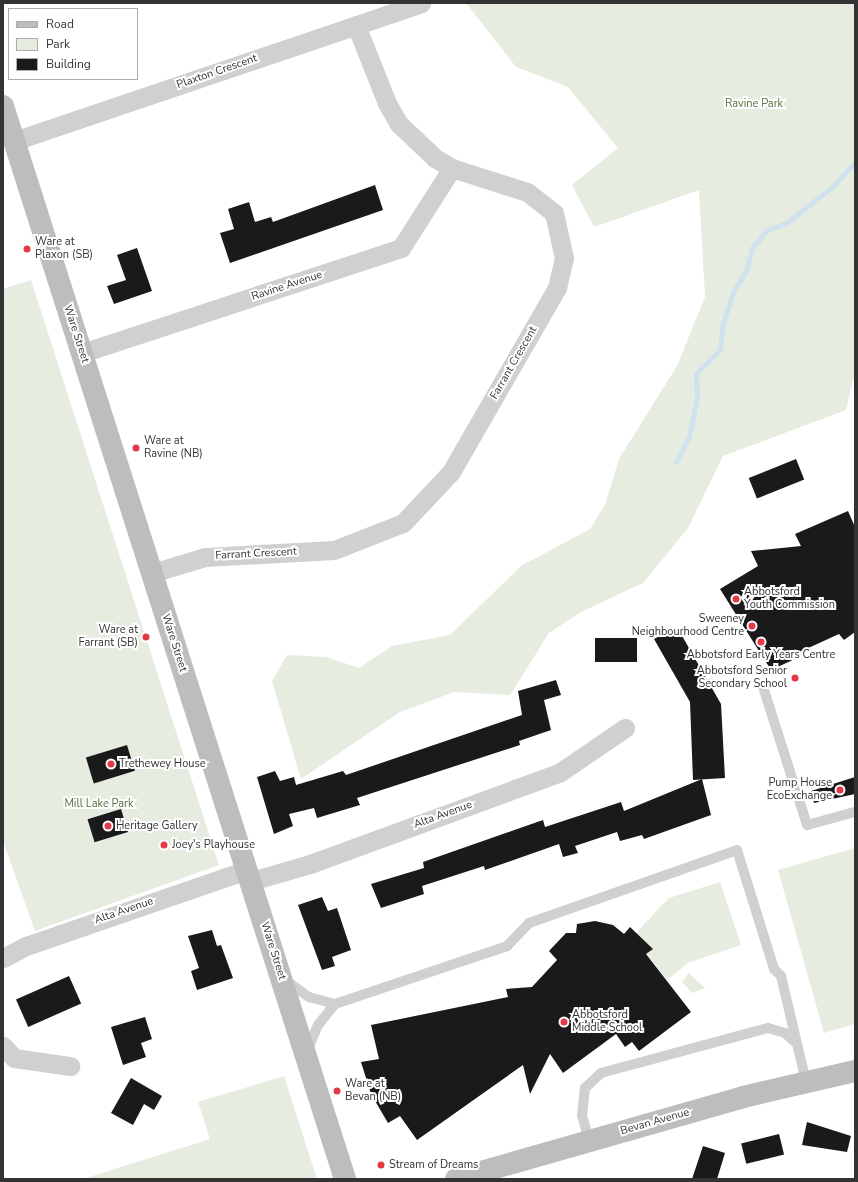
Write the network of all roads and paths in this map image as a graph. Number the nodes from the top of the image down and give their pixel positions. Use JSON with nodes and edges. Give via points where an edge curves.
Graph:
{"nodes":[{"id":1,"x":421,"y":3,"type":"edge"},
{"id":2,"x":356,"y":25,"type":"junction"},
{"id":3,"x":3,"y":106,"type":"edge"},
{"id":4,"x":11,"y":146,"type":"edge"},
{"id":5,"x":452,"y":168,"type":"junction"},
{"id":6,"x":82,"y":353,"type":"junction"},
{"id":7,"x":152,"y":573,"type":"junction"},
{"id":8,"x":763,"y":687,"type":"dead end"},
{"id":9,"x":626,"y":728,"type":"dead end"},
{"id":10,"x":855,"y":812,"type":"edge"},
{"id":11,"x":249,"y":875,"type":"junction"},
{"id":12,"x":3,"y":958,"type":"edge"},
{"id":13,"x":281,"y":977,"type":"junction"},
{"id":14,"x":336,"y":1004,"type":"junction"},
{"id":15,"x":794,"y":1041,"type":"junction"},
{"id":16,"x":3,"y":1046,"type":"edge"},
{"id":17,"x":306,"y":1054,"type":"junction"},
{"id":18,"x":70,"y":1066,"type":"dead end"},
{"id":19,"x":855,"y":1071,"type":"edge"},
{"id":20,"x":806,"y":1082,"type":"junction"},
{"id":21,"x":589,"y":1140,"type":"junction"},
{"id":22,"x":345,"y":1179,"type":"edge"},
{"id":23,"x":456,"y":1179,"type":"edge"}],
"edges":[{"from":1,"to":2,"type":"street","name":"Plaxton Crescent"},
{"from":2,"to":4,"type":"street","name":"Plaxton Crescent"},
{"from":2,"to":5,"type":"street","name":"Farrant Crescent","via":[[376,81],[399,124],[435,158]]},
{"from":3,"to":4,"type":"main road","name":"Ware Street"},
{"from":4,"to":6,"type":"main road","name":"Ware Street"},
{"from":5,"to":6,"type":"street","name":"Ravine Avenue","via":[[401,248]]},
{"from":5,"to":7,"type":"street","name":"Farrant Crescent","via":[[527,192],[542,200],[554,213],[564,258],[557,288],[546,309],[451,472],[402,523],[368,540],[334,550],[205,557]]},
{"from":6,"to":7,"type":"main road","name":"Ware Street"},
{"from":7,"to":11,"type":"main road","name":"Ware Street"},
{"from":8,"to":10,"type":"lane","via":[[807,825]]},
{"from":9,"to":11,"type":"street","name":"Alta Avenue","via":[[559,773],[310,864]]},
{"from":11,"to":12,"type":"street","name":"Alta Avenue","via":[[33,944]]},
{"from":11,"to":13,"type":"main road","name":"Ware Street"},
{"from":13,"to":14,"type":"lane","via":[[309,996]]},
{"from":13,"to":17,"type":"main road","name":"Ware Street"},
{"from":14,"to":15,"type":"lane","via":[[507,946],[529,923],[737,850],[774,969],[781,976]]},
{"from":14,"to":17,"type":"lane","via":[[318,1025]]},
{"from":15,"to":20,"type":"lane"},
{"from":15,"to":21,"type":"lane","via":[[777,1030],[761,1029],[601,1073],[585,1088],[582,1116]]},
{"from":16,"to":18,"type":"street","via":[[14,1058]]},
{"from":17,"to":22,"type":"main road","name":"Ware Street"},
{"from":19,"to":20,"type":"main road","name":"Bevan Avenue"},
{"from":20,"to":21,"type":"main road","name":"Bevan Avenue"},
{"from":21,"to":23,"type":"main road","name":"Bevan Avenue"}]}
